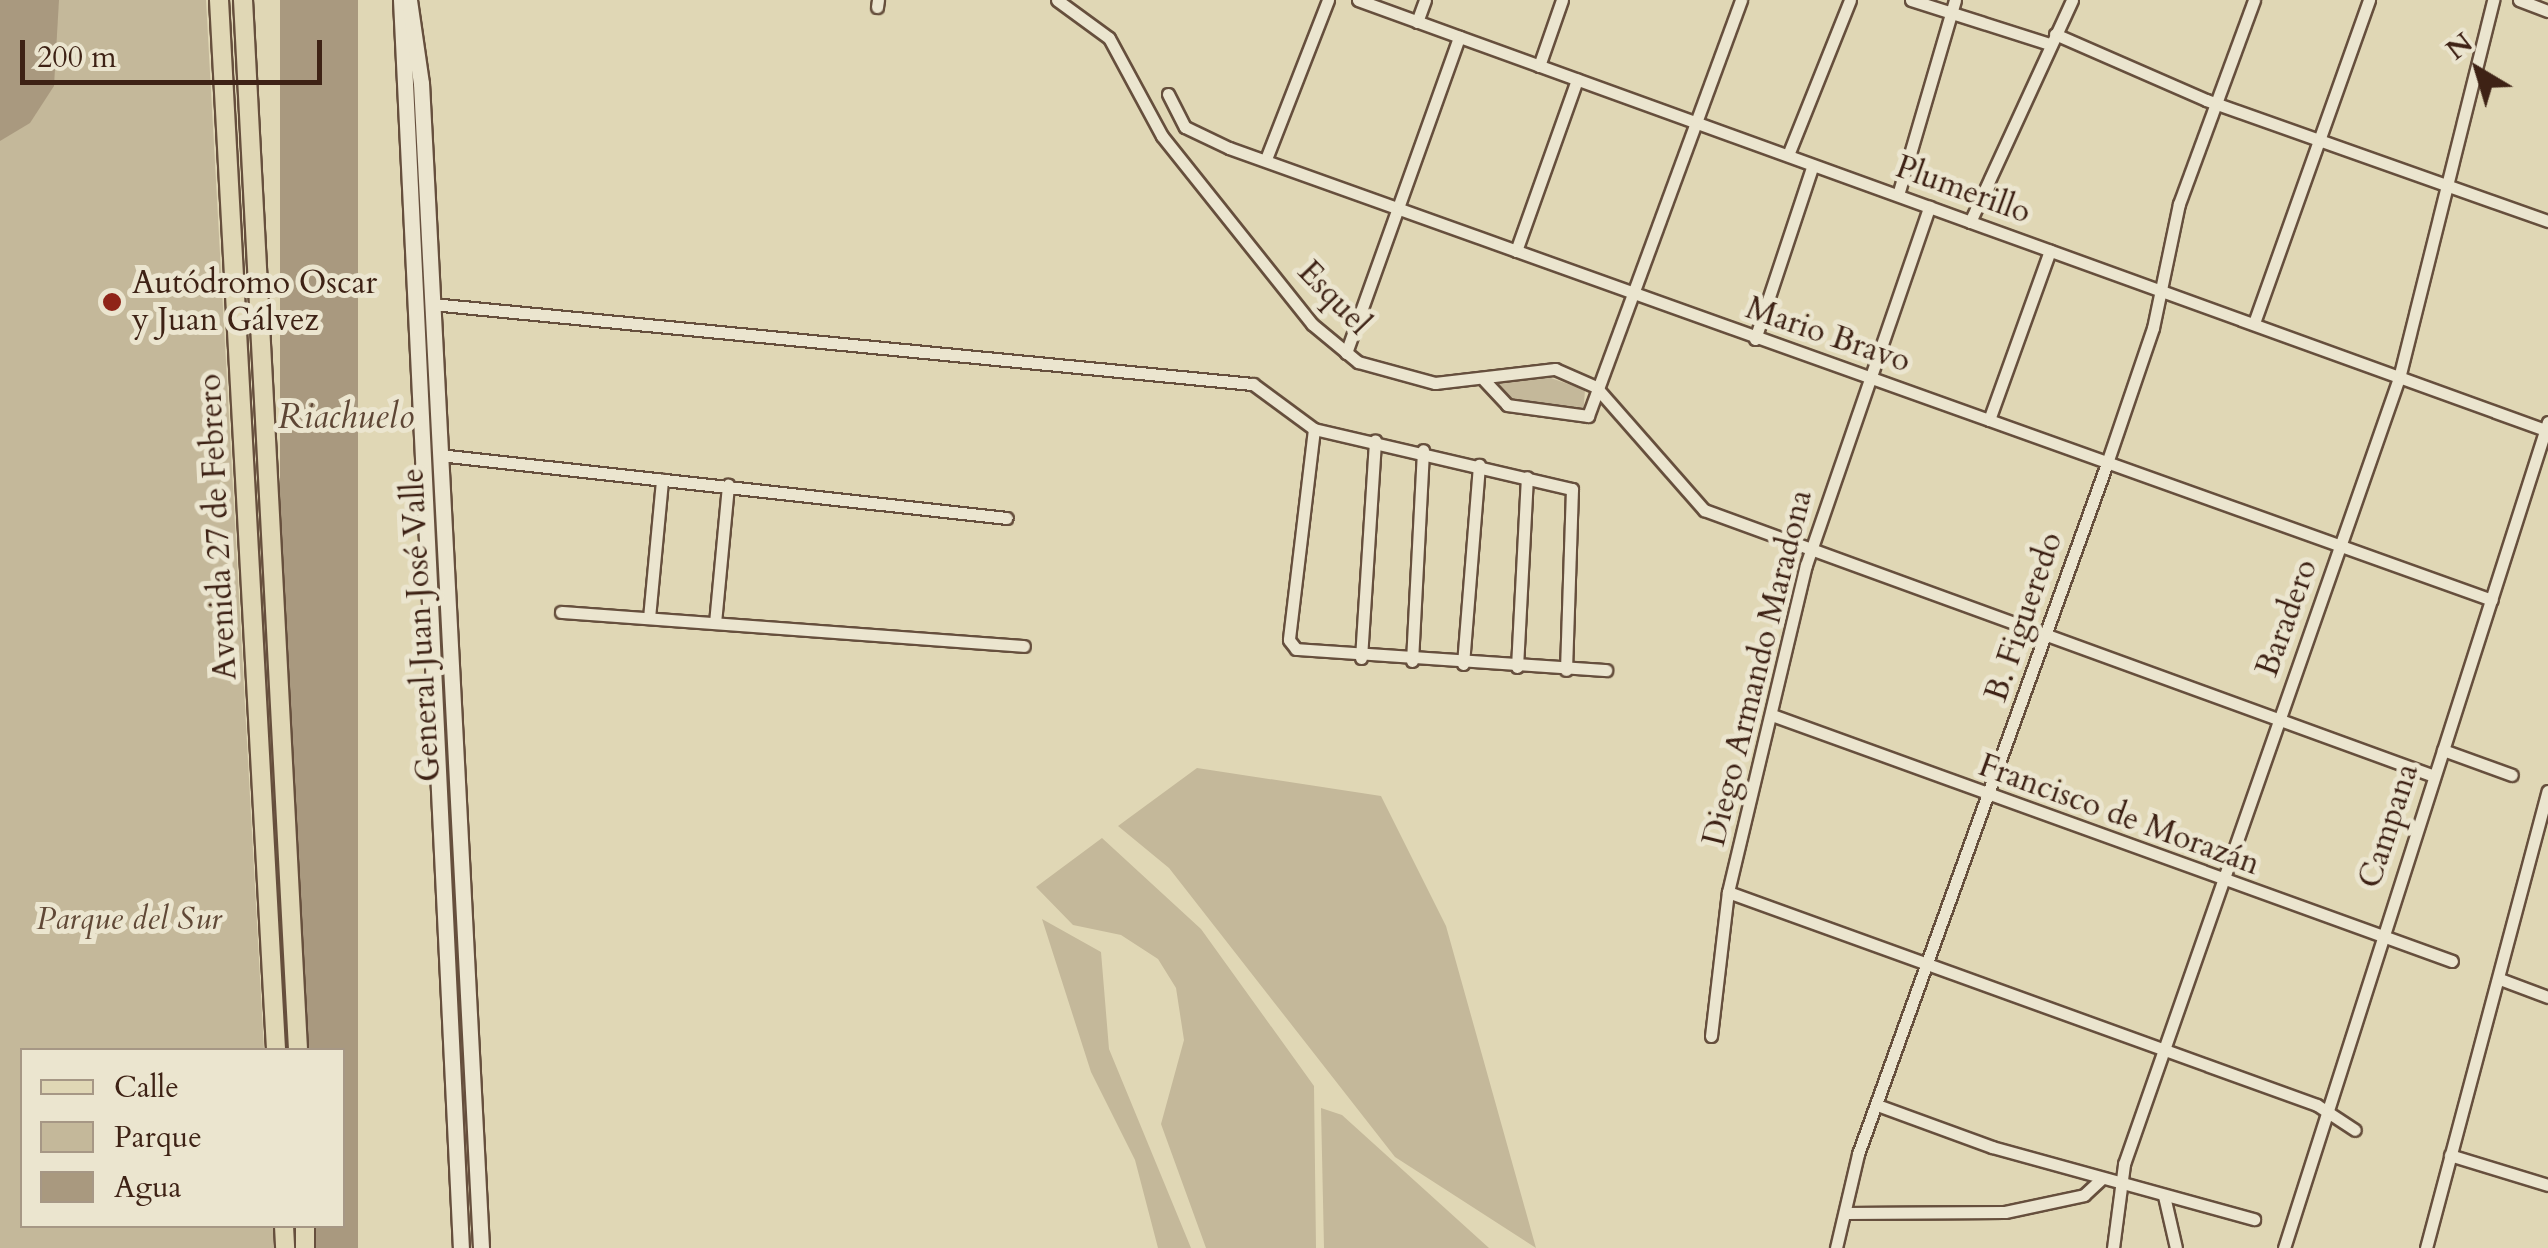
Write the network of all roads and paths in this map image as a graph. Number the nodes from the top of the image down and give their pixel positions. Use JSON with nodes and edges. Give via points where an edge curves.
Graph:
{"nodes":[{"id":1,"x":219,"y":0,"type":"edge"},
{"id":2,"x":243,"y":0,"type":"edge"},
{"id":3,"x":400,"y":0,"type":"edge"},
{"id":4,"x":408,"y":0,"type":"edge"},
{"id":5,"x":1057,"y":0,"type":"edge"},
{"id":6,"x":1328,"y":0,"type":"edge"},
{"id":7,"x":1358,"y":0,"type":"edge"},
{"id":8,"x":1425,"y":0,"type":"edge"},
{"id":9,"x":1562,"y":0,"type":"edge"},
{"id":10,"x":1741,"y":0,"type":"edge"},
{"id":11,"x":1850,"y":0,"type":"edge"},
{"id":12,"x":1911,"y":0,"type":"edge"},
{"id":13,"x":2072,"y":0,"type":"edge"},
{"id":14,"x":2254,"y":0,"type":"edge"},
{"id":15,"x":2369,"y":0,"type":"edge"},
{"id":16,"x":2493,"y":0,"type":"edge"},
{"id":17,"x":2519,"y":0,"type":"edge"},
{"id":18,"x":1953,"y":6,"type":"edge"},
{"id":19,"x":2548,"y":10,"type":"edge"},
{"id":20,"x":1417,"y":22,"type":"junction"},
{"id":21,"x":1459,"y":37,"type":"junction"},
{"id":22,"x":2053,"y":39,"type":"junction"},
{"id":23,"x":1539,"y":66,"type":"junction"},
{"id":24,"x":1576,"y":80,"type":"junction"},
{"id":25,"x":1168,"y":94,"type":"dead end"},
{"id":26,"x":2216,"y":103,"type":"junction"},
{"id":27,"x":1697,"y":121,"type":"junction"},
{"id":28,"x":2320,"y":138,"type":"junction"},
{"id":29,"x":1788,"y":155,"type":"junction"},
{"id":30,"x":1266,"y":159,"type":"junction"},
{"id":31,"x":1814,"y":164,"type":"junction"},
{"id":32,"x":2443,"y":181,"type":"junction"},
{"id":33,"x":1898,"y":195,"type":"junction"},
{"id":34,"x":1929,"y":207,"type":"junction"},
{"id":35,"x":1399,"y":209,"type":"junction"},
{"id":36,"x":2548,"y":221,"type":"edge"},
{"id":37,"x":1970,"y":222,"type":"junction"},
{"id":38,"x":1516,"y":251,"type":"junction"},
{"id":39,"x":2050,"y":252,"type":"junction"},
{"id":40,"x":2161,"y":289,"type":"junction"},
{"id":41,"x":1632,"y":294,"type":"junction"},
{"id":42,"x":432,"y":304,"type":"junction"},
{"id":43,"x":2254,"y":324,"type":"junction"},
{"id":44,"x":1754,"y":339,"type":"junction"},
{"id":45,"x":1346,"y":353,"type":"junction"},
{"id":46,"x":2399,"y":378,"type":"junction"},
{"id":47,"x":1870,"y":379,"type":"junction"},
{"id":48,"x":1484,"y":380,"type":"junction"},
{"id":49,"x":1596,"y":386,"type":"junction"},
{"id":50,"x":1989,"y":420,"type":"junction"},
{"id":51,"x":2547,"y":428,"type":"edge"},
{"id":52,"x":1314,"y":430,"type":"junction"},
{"id":53,"x":1376,"y":440,"type":"junction"},
{"id":54,"x":1422,"y":450,"type":"junction"},
{"id":55,"x":440,"y":454,"type":"junction"},
{"id":56,"x":2107,"y":463,"type":"junction"},
{"id":57,"x":1479,"y":465,"type":"junction"},
{"id":58,"x":1528,"y":478,"type":"junction"},
{"id":59,"x":662,"y":480,"type":"junction"},
{"id":60,"x":728,"y":485,"type":"junction"},
{"id":61,"x":1008,"y":518,"type":"dead end"},
{"id":62,"x":1811,"y":547,"type":"junction"},
{"id":63,"x":2342,"y":548,"type":"junction"},
{"id":64,"x":2492,"y":600,"type":"junction"},
{"id":65,"x":561,"y":612,"type":"dead end"},
{"id":66,"x":649,"y":618,"type":"junction"},
{"id":67,"x":715,"y":623,"type":"junction"},
{"id":68,"x":2048,"y":631,"type":"junction"},
{"id":69,"x":1024,"y":646,"type":"dead end"},
{"id":70,"x":1361,"y":658,"type":"junction"},
{"id":71,"x":1412,"y":661,"type":"junction"},
{"id":72,"x":1463,"y":664,"type":"junction"},
{"id":73,"x":1517,"y":667,"type":"junction"},
{"id":74,"x":1566,"y":670,"type":"junction"},
{"id":75,"x":1606,"y":670,"type":"dead end"},
{"id":76,"x":2282,"y":714,"type":"junction"},
{"id":77,"x":1772,"y":715,"type":"junction"},
{"id":78,"x":2443,"y":750,"type":"junction"},
{"id":79,"x":2512,"y":775,"type":"dead end"},
{"id":80,"x":2434,"y":776,"type":"junction"},
{"id":81,"x":2548,"y":790,"type":"edge"},
{"id":82,"x":1990,"y":798,"type":"junction"},
{"id":83,"x":2546,"y":808,"type":"edge"},
{"id":84,"x":2225,"y":882,"type":"junction"},
{"id":85,"x":1728,"y":892,"type":"junction"},
{"id":86,"x":2382,"y":938,"type":"junction"},
{"id":87,"x":2452,"y":962,"type":"dead end"},
{"id":88,"x":1932,"y":968,"type":"junction"},
{"id":89,"x":2500,"y":979,"type":"junction"},
{"id":90,"x":2548,"y":997,"type":"edge"},
{"id":91,"x":1711,"y":1036,"type":"dead end"},
{"id":92,"x":276,"y":1048,"type":"edge"},
{"id":93,"x":298,"y":1048,"type":"edge"},
{"id":94,"x":2168,"y":1053,"type":"junction"},
{"id":95,"x":1880,"y":1106,"type":"junction"},
{"id":96,"x":2326,"y":1110,"type":"junction"},
{"id":97,"x":2355,"y":1130,"type":"dead end"},
{"id":98,"x":2450,"y":1155,"type":"junction"},
{"id":99,"x":2102,"y":1178,"type":"junction"},
{"id":100,"x":2122,"y":1185,"type":"junction"},
{"id":101,"x":2548,"y":1186,"type":"edge"},
{"id":102,"x":2164,"y":1196,"type":"junction"},
{"id":103,"x":1845,"y":1213,"type":"junction"},
{"id":104,"x":2254,"y":1219,"type":"dead end"},
{"id":105,"x":461,"y":1248,"type":"edge"},
{"id":106,"x":481,"y":1248,"type":"edge"},
{"id":107,"x":1836,"y":1248,"type":"edge"},
{"id":108,"x":2113,"y":1248,"type":"edge"},
{"id":109,"x":2176,"y":1248,"type":"edge"},
{"id":110,"x":2284,"y":1248,"type":"edge"},
{"id":111,"x":2426,"y":1248,"type":"edge"}],
"edges":[{"from":1,"to":92,"type":"main road","name":"Avenida 27 de Febrero"},
{"from":2,"to":93,"type":"main road","name":"Avenida 27 de Febrero"},
{"from":3,"to":105,"type":"main road","name":"General Juan José Valle"},
{"from":4,"to":42,"type":"main road","name":"General Juan José Valle"},
{"from":5,"to":45,"type":"street","name":"Esquel","via":[[1109,38],[1162,136]]},
{"from":6,"to":30,"type":"street"},
{"from":7,"to":20,"type":"street","name":"Plumerillo"},
{"from":8,"to":20,"type":"street"},
{"from":9,"to":23,"type":"street"},
{"from":10,"to":27,"type":"street"},
{"from":11,"to":29,"type":"street"},
{"from":12,"to":18,"type":"street"},
{"from":13,"to":22,"type":"street"},
{"from":14,"to":26,"type":"street","name":"B. Figueredo"},
{"from":15,"to":28,"type":"street"},
{"from":16,"to":32,"type":"street","name":"Baradero"},
{"from":17,"to":19,"type":"street"},
{"from":18,"to":22,"type":"street"},
{"from":18,"to":33,"type":"street"},
{"from":20,"to":21,"type":"street","name":"Plumerillo"},
{"from":21,"to":23,"type":"street","name":"Plumerillo"},
{"from":21,"to":35,"type":"street"},
{"from":22,"to":26,"type":"street"},
{"from":22,"to":37,"type":"street"},
{"from":23,"to":24,"type":"street","name":"Plumerillo"},
{"from":24,"to":27,"type":"street","name":"Plumerillo"},
{"from":24,"to":38,"type":"street"},
{"from":25,"to":30,"type":"street","name":"Mario Bravo","via":[[1185,127]]},
{"from":26,"to":28,"type":"street"},
{"from":26,"to":40,"type":"street","name":"B. Figueredo","via":[[2179,204]]},
{"from":27,"to":29,"type":"street","name":"Plumerillo"},
{"from":27,"to":41,"type":"street"},
{"from":28,"to":32,"type":"street"},
{"from":28,"to":43,"type":"street"},
{"from":29,"to":31,"type":"street","name":"Plumerillo"},
{"from":30,"to":35,"type":"street","name":"Mario Bravo"},
{"from":31,"to":33,"type":"street","name":"Plumerillo"},
{"from":31,"to":44,"type":"street"},
{"from":32,"to":36,"type":"street"},
{"from":32,"to":46,"type":"street","name":"Baradero"},
{"from":33,"to":34,"type":"street","name":"Plumerillo"},
{"from":34,"to":37,"type":"street","name":"Plumerillo"},
{"from":34,"to":47,"type":"street","name":"Diego Armando Maradona"},
{"from":35,"to":38,"type":"street","name":"Mario Bravo"},
{"from":35,"to":45,"type":"street"},
{"from":37,"to":39,"type":"street","name":"Plumerillo"},
{"from":38,"to":41,"type":"street","name":"Mario Bravo"},
{"from":39,"to":40,"type":"street","name":"Plumerillo"},
{"from":39,"to":50,"type":"street"},
{"from":40,"to":43,"type":"street","name":"Plumerillo"},
{"from":40,"to":56,"type":"street","name":"B. Figueredo"},
{"from":41,"to":44,"type":"street","name":"Mario Bravo"},
{"from":41,"to":49,"type":"street"},
{"from":42,"to":52,"type":"street","via":[[1244,382]]},
{"from":42,"to":55,"type":"main road","name":"General Juan José Valle"},
{"from":43,"to":46,"type":"street","name":"Plumerillo"},
{"from":44,"to":47,"type":"street","name":"Mario Bravo"},
{"from":45,"to":48,"type":"street","name":"Esquel","via":[[1413,381]]},
{"from":46,"to":51,"type":"street","name":"Plumerillo"},
{"from":46,"to":63,"type":"street","name":"Baradero"},
{"from":47,"to":50,"type":"street","name":"Mario Bravo"},
{"from":47,"to":62,"type":"street","name":"Diego Armando Maradona"},
{"from":48,"to":49,"type":"street","name":"Esquel","via":[[1550,367]]},
{"from":48,"to":49,"type":"street","via":[[1498,401],[1577,421],[1588,416]]},
{"from":49,"to":62,"type":"street","name":"Esquel","via":[[1704,510]]},
{"from":50,"to":56,"type":"street","name":"Mario Bravo"},
{"from":51,"to":64,"type":"street","name":"Campana"},
{"from":52,"to":53,"type":"street"},
{"from":52,"to":70,"type":"street","via":[[1289,640],[1304,653]]},
{"from":53,"to":54,"type":"street"},
{"from":53,"to":70,"type":"street"},
{"from":54,"to":57,"type":"street"},
{"from":54,"to":71,"type":"street"},
{"from":55,"to":59,"type":"street"},
{"from":55,"to":106,"type":"main road","name":"General Juan José Valle"},
{"from":56,"to":63,"type":"street","name":"Mario Bravo"},
{"from":56,"to":68,"type":"street","name":"B. Figueredo"},
{"from":57,"to":58,"type":"street"},
{"from":57,"to":72,"type":"street"},
{"from":58,"to":73,"type":"street"},
{"from":58,"to":74,"type":"street","via":[[1576,497]]},
{"from":59,"to":60,"type":"street"},
{"from":59,"to":66,"type":"street"},
{"from":60,"to":61,"type":"street"},
{"from":60,"to":67,"type":"street"},
{"from":62,"to":68,"type":"street"},
{"from":62,"to":77,"type":"street","name":"Diego Armando Maradona"},
{"from":63,"to":64,"type":"street","name":"Mario Bravo"},
{"from":63,"to":76,"type":"street","name":"Baradero"},
{"from":64,"to":78,"type":"street","name":"Campana"},
{"from":65,"to":66,"type":"street"},
{"from":66,"to":67,"type":"street"},
{"from":67,"to":69,"type":"street"},
{"from":68,"to":76,"type":"street"},
{"from":68,"to":82,"type":"street","name":"B. Figueredo"},
{"from":70,"to":71,"type":"street"},
{"from":71,"to":72,"type":"street"},
{"from":72,"to":73,"type":"street"},
{"from":73,"to":74,"type":"street"},
{"from":74,"to":75,"type":"street"},
{"from":76,"to":80,"type":"street"},
{"from":76,"to":84,"type":"street","name":"Baradero"},
{"from":77,"to":82,"type":"street","name":"Francisco de Morazán"},
{"from":77,"to":85,"type":"street","name":"Diego Armando Maradona"},
{"from":78,"to":79,"type":"street"},
{"from":78,"to":80,"type":"street","name":"Campana"},
{"from":80,"to":86,"type":"street","name":"Campana"},
{"from":81,"to":83,"type":"street"},
{"from":82,"to":84,"type":"street","name":"Francisco de Morazán"},
{"from":82,"to":88,"type":"street","name":"B. Figueredo"},
{"from":83,"to":89,"type":"street"},
{"from":84,"to":86,"type":"street","name":"Francisco de Morazán"},
{"from":84,"to":94,"type":"street","name":"Baradero"},
{"from":85,"to":88,"type":"street"},
{"from":85,"to":91,"type":"street","name":"Diego Armando Maradona"},
{"from":86,"to":87,"type":"street","name":"Francisco de Morazán"},
{"from":86,"to":96,"type":"street","name":"Campana"},
{"from":88,"to":94,"type":"street"},
{"from":88,"to":95,"type":"street","name":"B. Figueredo"},
{"from":89,"to":90,"type":"street"},
{"from":89,"to":98,"type":"street"},
{"from":94,"to":96,"type":"street"},
{"from":94,"to":100,"type":"street","name":"Baradero"},
{"from":95,"to":99,"type":"street"},
{"from":95,"to":103,"type":"street","name":"B. Figueredo"},
{"from":96,"to":97,"type":"street"},
{"from":96,"to":110,"type":"street","name":"Campana"},
{"from":98,"to":101,"type":"street"},
{"from":98,"to":111,"type":"street"},
{"from":99,"to":100,"type":"street"},
{"from":99,"to":103,"type":"street","via":[[2084,1195],[2005,1212]]},
{"from":100,"to":102,"type":"street"},
{"from":100,"to":108,"type":"street","name":"Baradero"},
{"from":102,"to":104,"type":"street"},
{"from":102,"to":109,"type":"street"},
{"from":103,"to":107,"type":"street","name":"B. Figueredo"}]}
